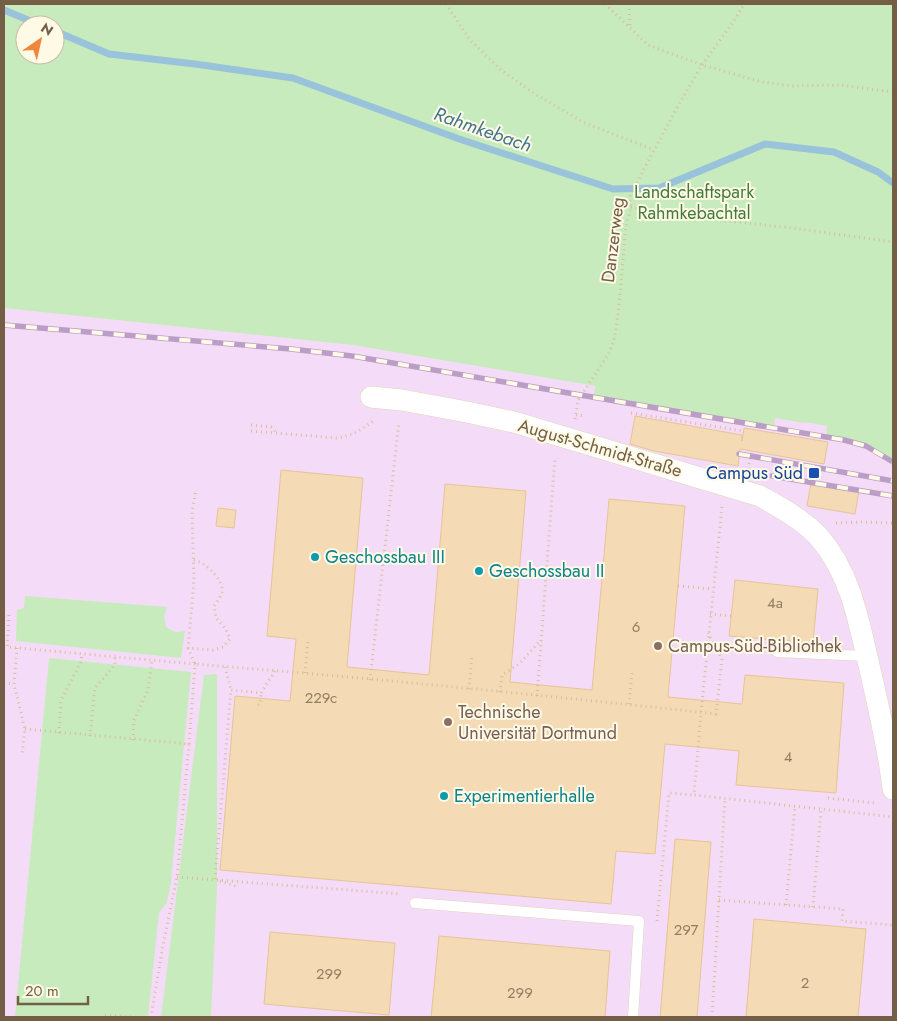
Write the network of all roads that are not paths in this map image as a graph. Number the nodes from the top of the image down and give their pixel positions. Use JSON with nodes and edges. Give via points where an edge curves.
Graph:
{"nodes":[{"id":1,"x":371,"y":397,"type":"dead end"},
{"id":2,"x":778,"y":652,"type":"dead end"},
{"id":3,"x":866,"y":656,"type":"junction"},
{"id":4,"x":892,"y":759,"type":"edge"},
{"id":5,"x":888,"y":796,"type":"edge"},
{"id":6,"x":415,"y":903,"type":"dead end"},
{"id":7,"x":633,"y":1017,"type":"edge"}],
"edges":[{"from":1,"to":3,"type":"street","name":"August-Schmidt-Straße","via":[[514,422],[760,496],[805,524],[825,545],[855,604]]},
{"from":2,"to":3,"type":"lane"},
{"from":3,"to":4,"type":"street","name":"August-Schmidt-Straße"},
{"from":4,"to":5,"type":"street","name":"August-Schmidt-Straße"},
{"from":6,"to":7,"type":"lane","via":[[639,921]]}]}
